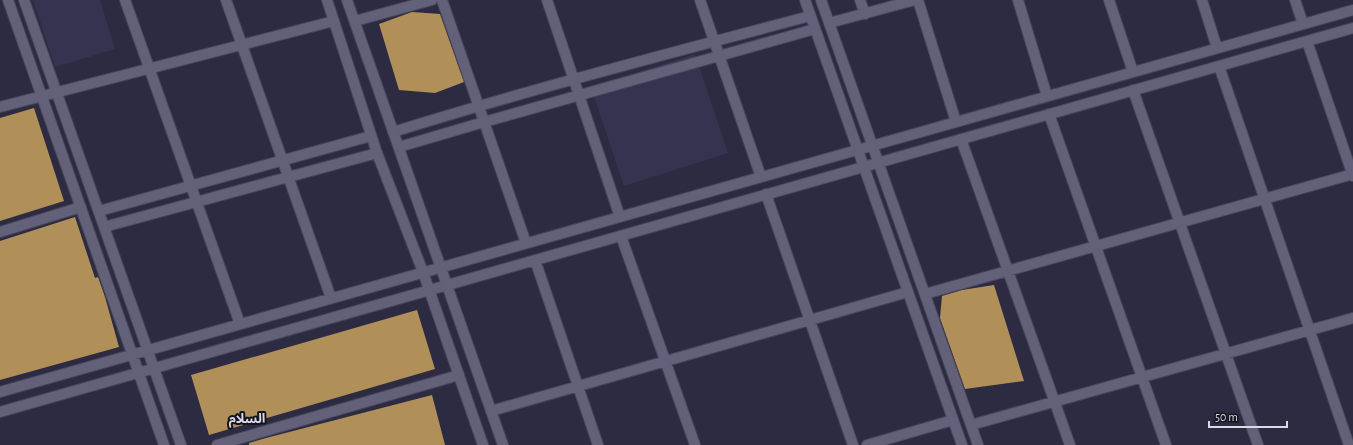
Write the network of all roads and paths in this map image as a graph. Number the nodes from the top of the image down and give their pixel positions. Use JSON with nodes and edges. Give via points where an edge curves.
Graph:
{"nodes":[{"id":1,"x":8,"y":0,"type":"edge"},
{"id":2,"x":24,"y":0,"type":"edge"},
{"id":3,"x":125,"y":0,"type":"edge"},
{"id":4,"x":226,"y":0,"type":"edge"},
{"id":5,"x":327,"y":0,"type":"edge"},
{"id":6,"x":347,"y":0,"type":"edge"},
{"id":7,"x":432,"y":0,"type":"edge"},
{"id":8,"x":442,"y":0,"type":"edge"},
{"id":9,"x":547,"y":0,"type":"edge"},
{"id":10,"x":700,"y":0,"type":"edge"},
{"id":11,"x":805,"y":0,"type":"edge"},
{"id":12,"x":821,"y":0,"type":"edge"},
{"id":13,"x":860,"y":0,"type":"edge"},
{"id":14,"x":915,"y":0,"type":"edge"},
{"id":15,"x":918,"y":0,"type":"edge"},
{"id":16,"x":1018,"y":0,"type":"edge"},
{"id":17,"x":1109,"y":0,"type":"edge"},
{"id":18,"x":1202,"y":0,"type":"edge"},
{"id":19,"x":1295,"y":0,"type":"edge"},
{"id":20,"x":1353,"y":10,"type":"edge"},
{"id":21,"x":865,"y":14,"type":"junction"},
{"id":22,"x":810,"y":16,"type":"junction"},
{"id":23,"x":334,"y":21,"type":"junction"},
{"id":24,"x":355,"y":21,"type":"junction"},
{"id":25,"x":829,"y":23,"type":"junction"},
{"id":26,"x":1303,"y":24,"type":"junction"},
{"id":27,"x":1353,"y":28,"type":"edge"},
{"id":28,"x":815,"y":29,"type":"junction"},
{"id":29,"x":714,"y":41,"type":"junction"},
{"id":30,"x":1307,"y":41,"type":"junction"},
{"id":31,"x":242,"y":45,"type":"junction"},
{"id":32,"x":1217,"y":48,"type":"junction"},
{"id":33,"x":719,"y":56,"type":"junction"},
{"id":34,"x":1219,"y":66,"type":"junction"},
{"id":35,"x":149,"y":69,"type":"junction"},
{"id":36,"x":1133,"y":72,"type":"junction"},
{"id":37,"x":573,"y":79,"type":"junction"},
{"id":38,"x":1133,"y":90,"type":"junction"},
{"id":39,"x":57,"y":93,"type":"junction"},
{"id":40,"x":42,"y":96,"type":"junction"},
{"id":41,"x":579,"y":96,"type":"junction"},
{"id":42,"x":1047,"y":96,"type":"junction"},
{"id":43,"x":479,"y":106,"type":"junction"},
{"id":44,"x":0,"y":107,"type":"edge"},
{"id":45,"x":1049,"y":114,"type":"junction"},
{"id":46,"x":484,"y":122,"type":"junction"},
{"id":47,"x":956,"y":122,"type":"junction"},
{"id":48,"x":393,"y":132,"type":"junction"},
{"id":49,"x":371,"y":136,"type":"junction"},
{"id":50,"x":961,"y":139,"type":"junction"},
{"id":51,"x":872,"y":145,"type":"junction"},
{"id":52,"x":399,"y":147,"type":"junction"},
{"id":53,"x":858,"y":150,"type":"junction"},
{"id":54,"x":377,"y":153,"type":"junction"},
{"id":55,"x":283,"y":160,"type":"junction"},
{"id":56,"x":878,"y":162,"type":"junction"},
{"id":57,"x":864,"y":167,"type":"junction"},
{"id":58,"x":1353,"y":175,"type":"edge"},
{"id":59,"x":289,"y":177,"type":"junction"},
{"id":60,"x":761,"y":177,"type":"junction"},
{"id":61,"x":191,"y":185,"type":"junction"},
{"id":62,"x":766,"y":194,"type":"junction"},
{"id":63,"x":1265,"y":199,"type":"junction"},
{"id":64,"x":197,"y":202,"type":"junction"},
{"id":65,"x":81,"y":207,"type":"junction"},
{"id":66,"x":99,"y":211,"type":"junction"},
{"id":67,"x":620,"y":217,"type":"junction"},
{"id":68,"x":1180,"y":223,"type":"junction"},
{"id":69,"x":104,"y":227,"type":"junction"},
{"id":70,"x":0,"y":232,"type":"edge"},
{"id":71,"x":621,"y":236,"type":"junction"},
{"id":72,"x":526,"y":243,"type":"junction"},
{"id":73,"x":1096,"y":246,"type":"junction"},
{"id":74,"x":534,"y":260,"type":"junction"},
{"id":75,"x":441,"y":267,"type":"junction"},
{"id":76,"x":1008,"y":271,"type":"junction"},
{"id":77,"x":423,"y":272,"type":"junction"},
{"id":78,"x":447,"y":285,"type":"junction"},
{"id":79,"x":430,"y":290,"type":"junction"},
{"id":80,"x":908,"y":292,"type":"junction"},
{"id":81,"x":925,"y":294,"type":"junction"},
{"id":82,"x":331,"y":298,"type":"junction"},
{"id":83,"x":1353,"y":318,"type":"edge"},
{"id":84,"x":809,"y":320,"type":"junction"},
{"id":85,"x":240,"y":324,"type":"junction"},
{"id":86,"x":1310,"y":330,"type":"junction"},
{"id":87,"x":148,"y":350,"type":"junction"},
{"id":88,"x":1226,"y":354,"type":"junction"},
{"id":89,"x":132,"y":355,"type":"junction"},
{"id":90,"x":665,"y":362,"type":"junction"},
{"id":91,"x":154,"y":368,"type":"junction"},
{"id":92,"x":138,"y":372,"type":"junction"},
{"id":93,"x":459,"y":375,"type":"junction"},
{"id":94,"x":1142,"y":377,"type":"junction"},
{"id":95,"x":578,"y":386,"type":"junction"},
{"id":96,"x":0,"y":392,"type":"edge"},
{"id":97,"x":1054,"y":402,"type":"junction"},
{"id":98,"x":491,"y":411,"type":"junction"},
{"id":99,"x":0,"y":412,"type":"edge"},
{"id":100,"x":953,"y":420,"type":"junction"},
{"id":101,"x":971,"y":425,"type":"junction"},
{"id":102,"x":164,"y":445,"type":"edge"},
{"id":103,"x":181,"y":445,"type":"edge"},
{"id":104,"x":217,"y":445,"type":"edge"},
{"id":105,"x":483,"y":445,"type":"edge"},
{"id":106,"x":503,"y":445,"type":"edge"},
{"id":107,"x":598,"y":445,"type":"edge"},
{"id":108,"x":695,"y":445,"type":"edge"},
{"id":109,"x":853,"y":445,"type":"edge"},
{"id":110,"x":867,"y":445,"type":"edge"},
{"id":111,"x":962,"y":445,"type":"edge"},
{"id":112,"x":978,"y":445,"type":"edge"},
{"id":113,"x":1070,"y":445,"type":"edge"},
{"id":114,"x":1166,"y":445,"type":"edge"},
{"id":115,"x":1258,"y":445,"type":"edge"},
{"id":116,"x":1349,"y":445,"type":"edge"}],
"edges":[{"from":1,"to":40,"type":"street"},
{"from":2,"to":39,"type":"street"},
{"from":3,"to":35,"type":"street"},
{"from":4,"to":31,"type":"street"},
{"from":5,"to":23,"type":"street"},
{"from":6,"to":24,"type":"street"},
{"from":7,"to":24,"type":"street"},
{"from":8,"to":43,"type":"street"},
{"from":9,"to":37,"type":"street"},
{"from":10,"to":29,"type":"street"},
{"from":11,"to":22,"type":"street"},
{"from":12,"to":25,"type":"street"},
{"from":13,"to":21,"type":"street"},
{"from":14,"to":21,"type":"street"},
{"from":15,"to":47,"type":"street"},
{"from":16,"to":42,"type":"street"},
{"from":17,"to":36,"type":"street"},
{"from":18,"to":32,"type":"street"},
{"from":19,"to":26,"type":"street"},
{"from":20,"to":26,"type":"street"},
{"from":21,"to":25,"type":"street"},
{"from":22,"to":28,"type":"street"},
{"from":22,"to":29,"type":"street"},
{"from":23,"to":31,"type":"street"},
{"from":23,"to":49,"type":"street"},
{"from":24,"to":48,"type":"street"},
{"from":25,"to":51,"type":"street"},
{"from":26,"to":32,"type":"street"},
{"from":27,"to":30,"type":"street"},
{"from":28,"to":33,"type":"street"},
{"from":28,"to":53,"type":"street"},
{"from":29,"to":33,"type":"street"},
{"from":29,"to":37,"type":"street"},
{"from":30,"to":34,"type":"street"},
{"from":30,"to":58,"type":"street"},
{"from":31,"to":35,"type":"street"},
{"from":31,"to":55,"type":"street"},
{"from":32,"to":36,"type":"street"},
{"from":33,"to":41,"type":"street"},
{"from":33,"to":60,"type":"street"},
{"from":34,"to":38,"type":"street"},
{"from":34,"to":63,"type":"street"},
{"from":35,"to":39,"type":"street"},
{"from":35,"to":61,"type":"street"},
{"from":36,"to":42,"type":"street"},
{"from":37,"to":41,"type":"street"},
{"from":37,"to":43,"type":"street"},
{"from":38,"to":45,"type":"street"},
{"from":38,"to":68,"type":"street"},
{"from":39,"to":40,"type":"street"},
{"from":39,"to":66,"type":"street"},
{"from":40,"to":44,"type":"street"},
{"from":40,"to":65,"type":"street"},
{"from":41,"to":46,"type":"street"},
{"from":41,"to":67,"type":"street"},
{"from":42,"to":47,"type":"street"},
{"from":43,"to":46,"type":"street"},
{"from":43,"to":48,"type":"street"},
{"from":45,"to":50,"type":"street"},
{"from":45,"to":73,"type":"street"},
{"from":46,"to":52,"type":"street"},
{"from":46,"to":72,"type":"street"},
{"from":47,"to":51,"type":"street"},
{"from":48,"to":52,"type":"street"},
{"from":49,"to":54,"type":"street"},
{"from":49,"to":55,"type":"street"},
{"from":50,"to":56,"type":"street"},
{"from":50,"to":76,"type":"street"},
{"from":51,"to":53,"type":"street"},
{"from":51,"to":56,"type":"street"},
{"from":52,"to":75,"type":"street"},
{"from":53,"to":57,"type":"street"},
{"from":53,"to":60,"type":"street"},
{"from":54,"to":59,"type":"street"},
{"from":54,"to":77,"type":"street"},
{"from":55,"to":59,"type":"street"},
{"from":55,"to":61,"type":"street"},
{"from":56,"to":57,"type":"street"},
{"from":56,"to":81,"type":"street"},
{"from":57,"to":62,"type":"street"},
{"from":57,"to":80,"type":"street"},
{"from":58,"to":63,"type":"street"},
{"from":59,"to":64,"type":"street"},
{"from":59,"to":82,"type":"street"},
{"from":60,"to":67,"type":"street"},
{"from":61,"to":64,"type":"street"},
{"from":61,"to":66,"type":"street"},
{"from":62,"to":71,"type":"street"},
{"from":62,"to":84,"type":"street"},
{"from":63,"to":68,"type":"street"},
{"from":63,"to":86,"type":"street"},
{"from":64,"to":69,"type":"street"},
{"from":64,"to":85,"type":"street"},
{"from":65,"to":70,"type":"street"},
{"from":65,"to":89,"type":"street"},
{"from":66,"to":69,"type":"street"},
{"from":67,"to":72,"type":"street"},
{"from":68,"to":73,"type":"street"},
{"from":68,"to":88,"type":"street"},
{"from":69,"to":87,"type":"street"},
{"from":71,"to":74,"type":"street"},
{"from":71,"to":90,"type":"street"},
{"from":72,"to":75,"type":"street"},
{"from":73,"to":76,"type":"street"},
{"from":73,"to":94,"type":"street"},
{"from":74,"to":78,"type":"street"},
{"from":74,"to":95,"type":"street"},
{"from":75,"to":77,"type":"street"},
{"from":75,"to":78,"type":"street"},
{"from":76,"to":81,"type":"street"},
{"from":76,"to":97,"type":"street"},
{"from":77,"to":79,"type":"street"},
{"from":77,"to":82,"type":"street"},
{"from":78,"to":79,"type":"street"},
{"from":78,"to":98,"type":"street"},
{"from":79,"to":91,"type":"street"},
{"from":79,"to":93,"type":"street"},
{"from":80,"to":84,"type":"street"},
{"from":80,"to":100,"type":"street"},
{"from":81,"to":101,"type":"street"},
{"from":82,"to":85,"type":"street"},
{"from":83,"to":86,"type":"street"},
{"from":84,"to":90,"type":"street"},
{"from":84,"to":109,"type":"street"},
{"from":85,"to":87,"type":"street"},
{"from":86,"to":88,"type":"street"},
{"from":86,"to":116,"type":"street"},
{"from":87,"to":89,"type":"street"},
{"from":87,"to":91,"type":"street"},
{"from":88,"to":94,"type":"street"},
{"from":88,"to":115,"type":"street"},
{"from":89,"to":92,"type":"street"},
{"from":89,"to":96,"type":"street"},
{"from":90,"to":95,"type":"street"},
{"from":90,"to":108,"type":"street"},
{"from":91,"to":92,"type":"street"},
{"from":91,"to":103,"type":"street"},
{"from":92,"to":99,"type":"street"},
{"from":92,"to":102,"type":"street"},
{"from":93,"to":104,"type":"street"},
{"from":93,"to":105,"type":"street"},
{"from":94,"to":97,"type":"street"},
{"from":94,"to":114,"type":"street"},
{"from":95,"to":98,"type":"street"},
{"from":95,"to":107,"type":"street"},
{"from":97,"to":101,"type":"street"},
{"from":97,"to":113,"type":"street"},
{"from":98,"to":106,"type":"street"},
{"from":100,"to":110,"type":"street"},
{"from":100,"to":111,"type":"street"},
{"from":101,"to":112,"type":"street"}]}
